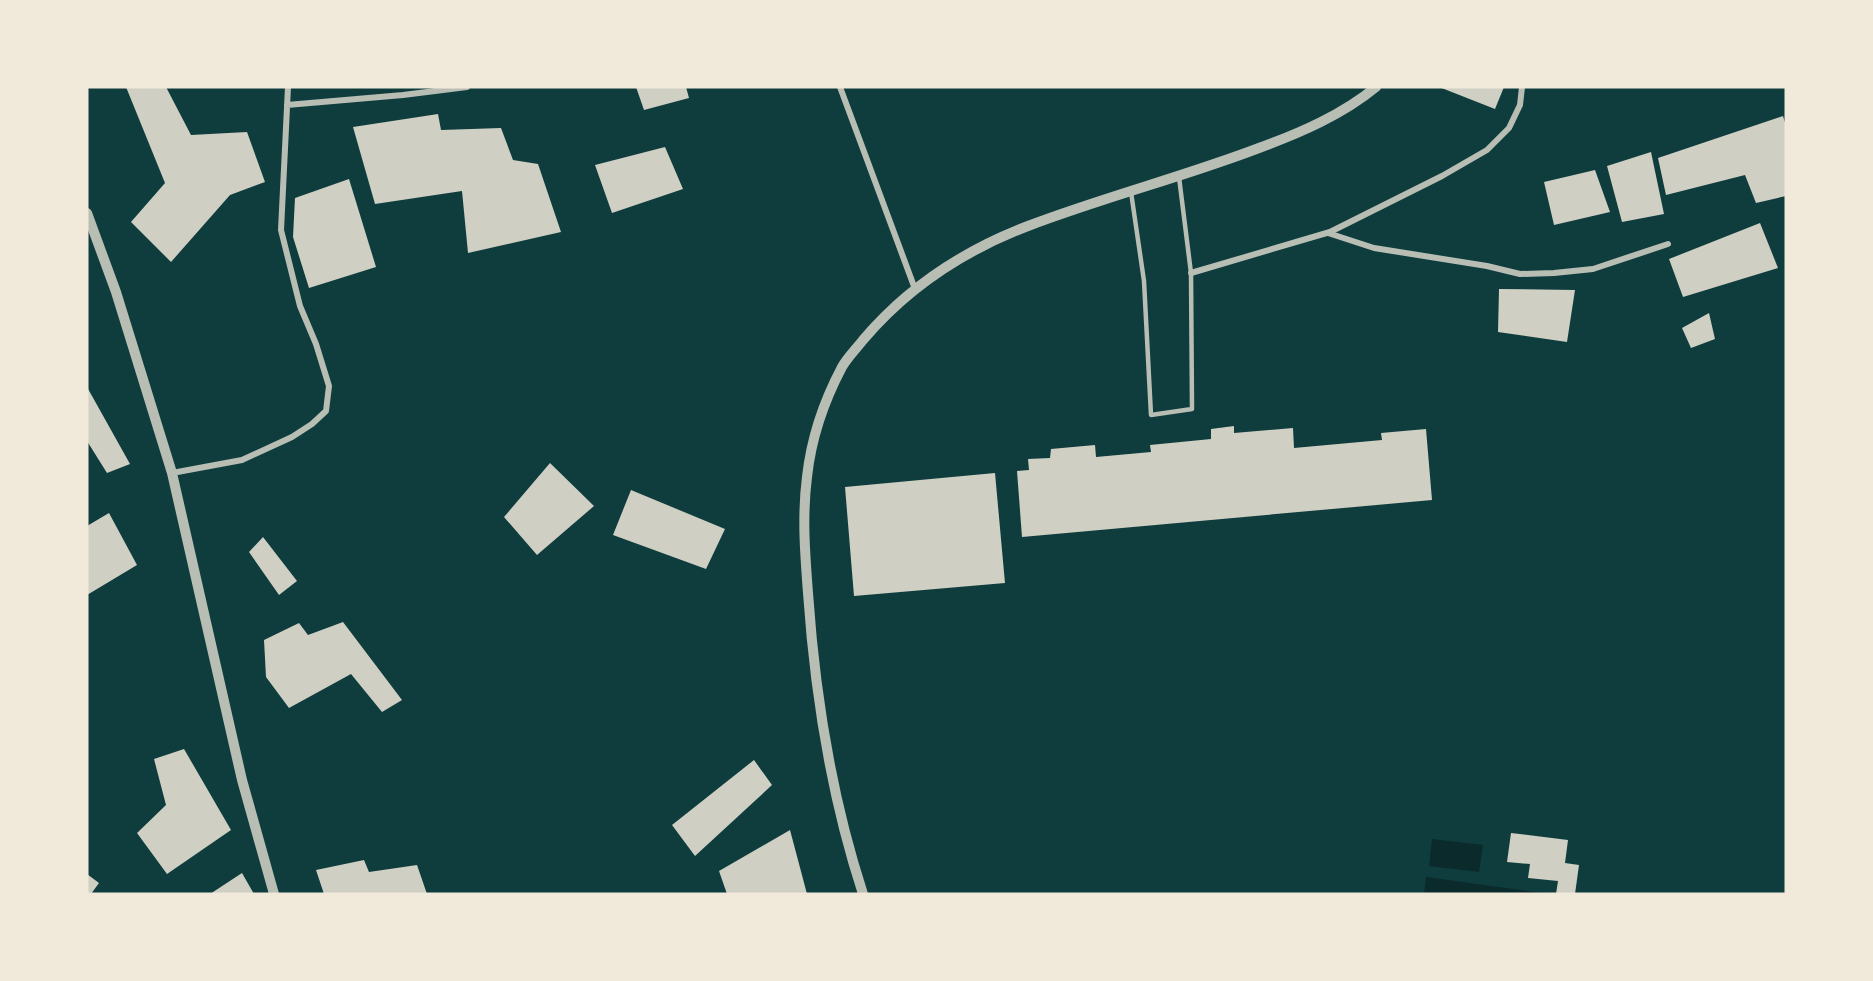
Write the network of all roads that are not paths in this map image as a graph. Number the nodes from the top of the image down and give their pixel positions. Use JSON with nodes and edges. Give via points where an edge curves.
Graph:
{"nodes":[{"id":1,"x":288,"y":87,"type":"edge"},
{"id":2,"x":467,"y":87,"type":"edge"},
{"id":3,"x":840,"y":87,"type":"edge"},
{"id":4,"x":1376,"y":87,"type":"edge"},
{"id":5,"x":1522,"y":87,"type":"edge"},
{"id":6,"x":287,"y":105,"type":"junction"},
{"id":7,"x":1179,"y":177,"type":"junction"},
{"id":8,"x":1131,"y":192,"type":"junction"},
{"id":9,"x":87,"y":213,"type":"edge"},
{"id":10,"x":1328,"y":233,"type":"junction"},
{"id":11,"x":1668,"y":244,"type":"dead end"},
{"id":12,"x":1191,"y":273,"type":"junction"},
{"id":13,"x":915,"y":289,"type":"junction"},
{"id":14,"x":172,"y":473,"type":"junction"},
{"id":15,"x":274,"y":894,"type":"edge"},
{"id":16,"x":863,"y":894,"type":"edge"}],
"edges":[{"from":1,"to":6,"type":"street"},
{"from":2,"to":6,"type":"street"},
{"from":3,"to":13,"type":"street"},
{"from":4,"to":7,"type":"street","via":[[1358,102],[1298,133]]},
{"from":5,"to":10,"type":"street","via":[[1520,105],[1509,128],[1487,150]]},
{"from":6,"to":14,"type":"street","via":[[281,230],[300,306],[329,386],[326,411],[292,437],[242,460]]},
{"from":7,"to":8,"type":"street"},
{"from":7,"to":12,"type":"lane"},
{"from":8,"to":12,"type":"lane","via":[[1144,281],[1151,415],[1192,409]]},
{"from":8,"to":13,"type":"street","via":[[1027,226],[973,252]]},
{"from":9,"to":14,"type":"street","via":[[116,292]]},
{"from":10,"to":11,"type":"street","via":[[1374,248],[1520,274],[1593,269]]},
{"from":10,"to":12,"type":"street"},
{"from":13,"to":16,"type":"street","via":[[843,365],[818,425],[807,477],[804,531],[819,710],[847,846]]},
{"from":14,"to":15,"type":"street","via":[[242,780]]}]}
